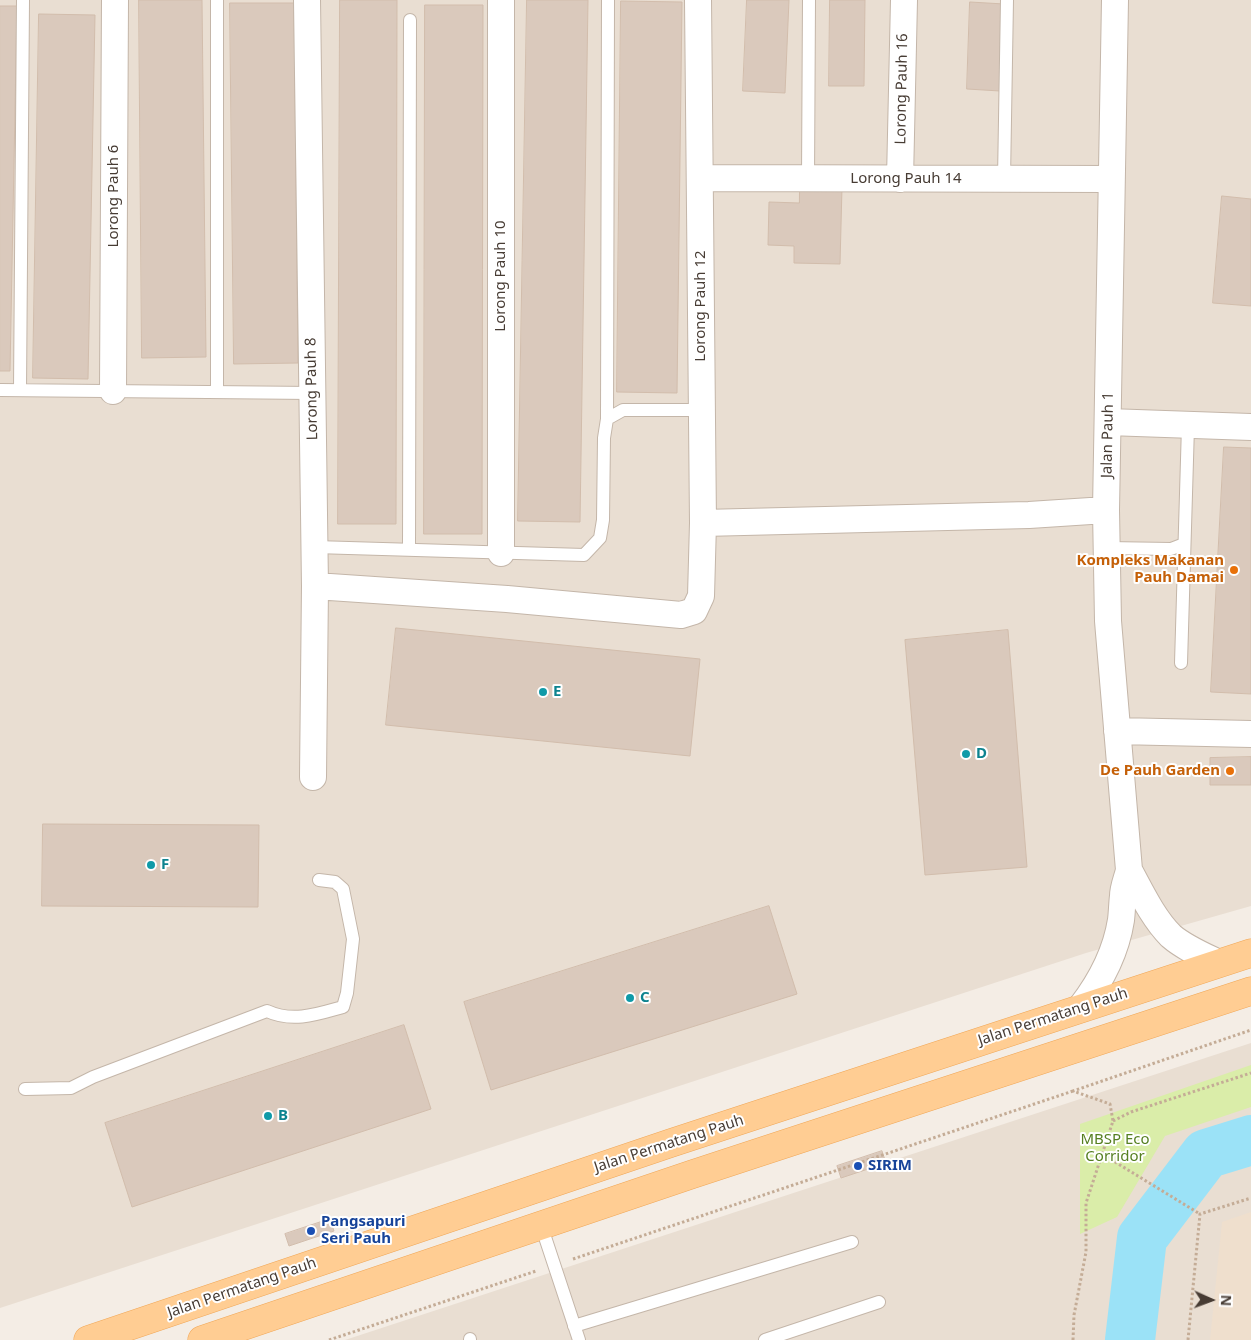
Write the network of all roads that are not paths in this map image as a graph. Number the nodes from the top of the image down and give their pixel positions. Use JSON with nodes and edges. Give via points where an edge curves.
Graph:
{"nodes":[{"id":1,"x":22,"y":0,"type":"edge"},
{"id":2,"x":115,"y":0,"type":"edge"},
{"id":3,"x":217,"y":0,"type":"edge"},
{"id":4,"x":308,"y":0,"type":"edge"},
{"id":5,"x":501,"y":0,"type":"edge"},
{"id":6,"x":608,"y":0,"type":"edge"},
{"id":7,"x":698,"y":0,"type":"edge"},
{"id":8,"x":809,"y":0,"type":"edge"},
{"id":9,"x":904,"y":0,"type":"edge"},
{"id":10,"x":1007,"y":0,"type":"edge"},
{"id":11,"x":1115,"y":0,"type":"edge"},
{"id":12,"x":410,"y":20,"type":"dead end"},
{"id":13,"x":701,"y":178,"type":"junction"},
{"id":14,"x":808,"y":179,"type":"junction"},
{"id":15,"x":900,"y":179,"type":"junction"},
{"id":16,"x":1004,"y":179,"type":"junction"},
{"id":17,"x":1111,"y":179,"type":"junction"},
{"id":18,"x":0,"y":390,"type":"edge"},
{"id":19,"x":20,"y":390,"type":"junction"},
{"id":20,"x":113,"y":391,"type":"junction"},
{"id":21,"x":217,"y":392,"type":"junction"},
{"id":22,"x":312,"y":393,"type":"junction"},
{"id":23,"x":702,"y":410,"type":"junction"},
{"id":24,"x":607,"y":419,"type":"junction"},
{"id":25,"x":1108,"y":422,"type":"junction"},
{"id":26,"x":1188,"y":426,"type":"junction"},
{"id":27,"x":1251,"y":427,"type":"edge"},
{"id":28,"x":1106,"y":510,"type":"junction"},
{"id":29,"x":703,"y":523,"type":"junction"},
{"id":30,"x":1184,"y":544,"type":"junction"},
{"id":31,"x":315,"y":548,"type":"junction"},
{"id":32,"x":1107,"y":548,"type":"junction"},
{"id":33,"x":409,"y":550,"type":"junction"},
{"id":34,"x":501,"y":552,"type":"junction"},
{"id":35,"x":315,"y":586,"type":"junction"},
{"id":36,"x":1181,"y":663,"type":"dead end"},
{"id":37,"x":1117,"y":731,"type":"junction"},
{"id":38,"x":1251,"y":734,"type":"edge"},
{"id":39,"x":313,"y":777,"type":"dead end"},
{"id":40,"x":1129,"y":870,"type":"junction"},
{"id":41,"x":319,"y":880,"type":"dead end"},
{"id":42,"x":1251,"y":953,"type":"edge"},
{"id":43,"x":1218,"y":963,"type":"junction"},
{"id":44,"x":1251,"y":991,"type":"edge"},
{"id":45,"x":1081,"y":1007,"type":"junction"},
{"id":46,"x":25,"y":1089,"type":"dead end"},
{"id":47,"x":541,"y":1225,"type":"junction"},
{"id":48,"x":852,"y":1242,"type":"dead end"},
{"id":49,"x":879,"y":1302,"type":"dead end"},
{"id":50,"x":574,"y":1326,"type":"junction"},
{"id":51,"x":88,"y":1340,"type":"edge"},
{"id":52,"x":202,"y":1340,"type":"edge"},
{"id":53,"x":578,"y":1340,"type":"edge"},
{"id":54,"x":765,"y":1340,"type":"edge"}],
"edges":[{"from":1,"to":19,"type":"lane"},
{"from":2,"to":20,"type":"street","name":"Lorong Pauh 6"},
{"from":3,"to":21,"type":"lane"},
{"from":4,"to":22,"type":"street","name":"Lorong Pauh 8"},
{"from":5,"to":34,"type":"street","name":"Lorong Pauh 10"},
{"from":6,"to":24,"type":"lane"},
{"from":7,"to":13,"type":"street","name":"Lorong Pauh 12"},
{"from":8,"to":14,"type":"lane"},
{"from":9,"to":15,"type":"street","name":"Lorong Pauh 16"},
{"from":10,"to":16,"type":"lane"},
{"from":11,"to":17,"type":"street","name":"Jalan Pauh 1"},
{"from":12,"to":33,"type":"lane"},
{"from":13,"to":14,"type":"street","name":"Lorong Pauh 14"},
{"from":13,"to":23,"type":"street","name":"Lorong Pauh 12"},
{"from":14,"to":15,"type":"street","name":"Lorong Pauh 14"},
{"from":15,"to":16,"type":"street","name":"Lorong Pauh 14"},
{"from":16,"to":17,"type":"street","name":"Lorong Pauh 14"},
{"from":17,"to":25,"type":"street","name":"Jalan Pauh 1"},
{"from":18,"to":19,"type":"lane"},
{"from":19,"to":20,"type":"lane"},
{"from":20,"to":21,"type":"lane"},
{"from":21,"to":22,"type":"lane"},
{"from":22,"to":31,"type":"street","name":"Lorong Pauh 8"},
{"from":23,"to":24,"type":"lane","via":[[623,410]]},
{"from":23,"to":29,"type":"street","name":"Lorong Pauh 12"},
{"from":24,"to":34,"type":"lane","via":[[600,538],[584,554]]},
{"from":25,"to":26,"type":"street"},
{"from":25,"to":28,"type":"street","name":"Jalan Pauh 1"},
{"from":26,"to":27,"type":"street"},
{"from":26,"to":30,"type":"lane"},
{"from":28,"to":29,"type":"street"},
{"from":28,"to":32,"type":"street","name":"Jalan Pauh 1"},
{"from":29,"to":35,"type":"street","name":"Lorong Pauh 12","via":[[701,596],[694,611],[681,615]]},
{"from":30,"to":32,"type":"lane","via":[[1171,549]]},
{"from":30,"to":36,"type":"lane"},
{"from":31,"to":33,"type":"lane"},
{"from":31,"to":35,"type":"street","name":"Lorong Pauh 8"},
{"from":32,"to":37,"type":"street","name":"Jalan Pauh 1","via":[[1108,621]]},
{"from":33,"to":34,"type":"lane"},
{"from":35,"to":39,"type":"street","name":"Lorong Pauh 8"},
{"from":37,"to":38,"type":"street"},
{"from":37,"to":40,"type":"street","name":"Jalan Pauh 1"},
{"from":40,"to":43,"type":"street","name":"Jalan Pauh 1","via":[[1146,901],[1172,936]]},
{"from":40,"to":45,"type":"street","name":"Jalan Pauh 1","via":[[1114,948],[1095,989]]},
{"from":41,"to":46,"type":"lane","via":[[335,882],[343,889],[353,939],[343,1007],[314,1016],[296,1017],[278,1016],[268,1011],[71,1088]]},
{"from":42,"to":43,"type":"main road","name":"Jalan Permatang Pauh"},
{"from":43,"to":45,"type":"main road","name":"Jalan Permatang Pauh"},
{"from":44,"to":47,"type":"main road"},
{"from":45,"to":51,"type":"main road","name":"Jalan Permatang Pauh"},
{"from":47,"to":50,"type":"lane"},
{"from":47,"to":52,"type":"main road"},
{"from":48,"to":50,"type":"lane"},
{"from":49,"to":54,"type":"lane"},
{"from":50,"to":53,"type":"lane"}]}
